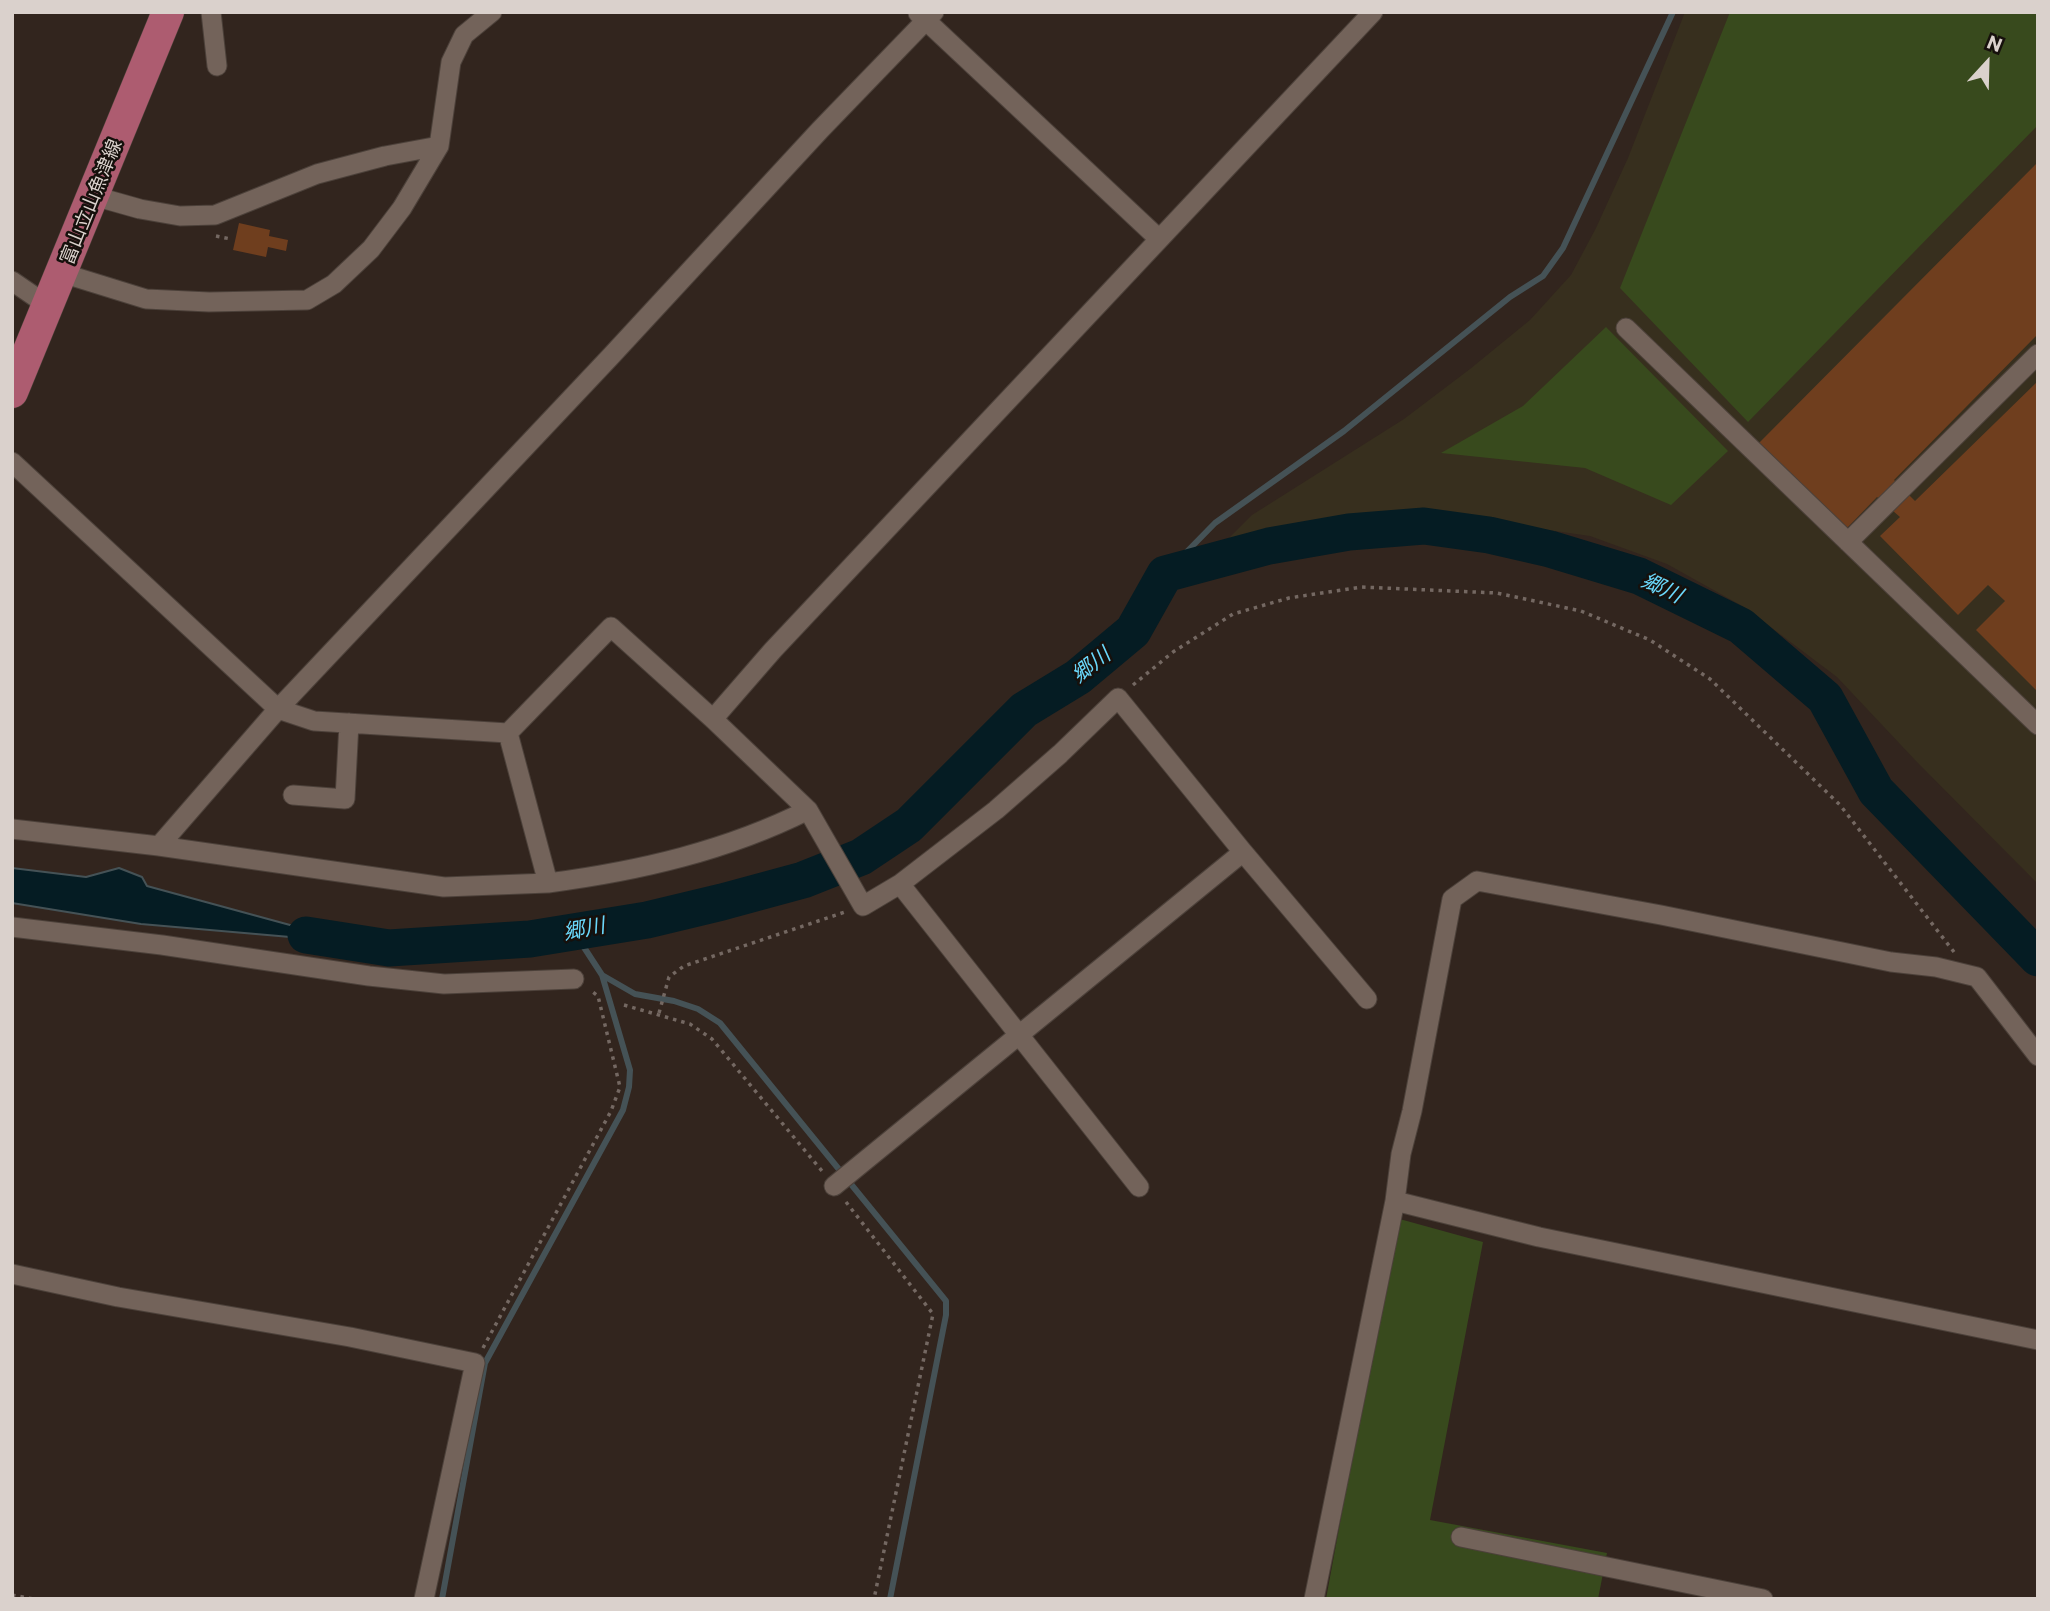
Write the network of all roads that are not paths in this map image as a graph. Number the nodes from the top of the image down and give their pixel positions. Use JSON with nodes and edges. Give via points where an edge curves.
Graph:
{"nodes":[{"id":1,"x":168,"y":12,"type":"edge"},
{"id":2,"x":211,"y":12,"type":"edge"},
{"id":3,"x":492,"y":12,"type":"edge"},
{"id":4,"x":1373,"y":12,"type":"edge"},
{"id":5,"x":925,"y":15,"type":"edge"},
{"id":6,"x":217,"y":66,"type":"dead end"},
{"id":7,"x":439,"y":146,"type":"junction"},
{"id":8,"x":94,"y":196,"type":"junction"},
{"id":9,"x":1158,"y":239,"type":"junction"},
{"id":10,"x":62,"y":274,"type":"junction"},
{"id":11,"x":12,"y":281,"type":"edge"},
{"id":12,"x":47,"y":305,"type":"junction"},
{"id":13,"x":1626,"y":328,"type":"dead end"},
{"id":14,"x":2038,"y":354,"type":"edge"},
{"id":15,"x":12,"y":392,"type":"edge"},
{"id":16,"x":12,"y":462,"type":"edge"},
{"id":17,"x":1848,"y":542,"type":"junction"},
{"id":18,"x":278,"y":709,"type":"junction"},
{"id":19,"x":713,"y":719,"type":"junction"},
{"id":20,"x":349,"y":723,"type":"junction"},
{"id":21,"x":2038,"y":725,"type":"edge"},
{"id":22,"x":508,"y":733,"type":"junction"},
{"id":23,"x":293,"y":795,"type":"dead end"},
{"id":24,"x":808,"y":810,"type":"junction"},
{"id":25,"x":12,"y":829,"type":"edge"},
{"id":26,"x":159,"y":846,"type":"junction"},
{"id":27,"x":1243,"y":852,"type":"junction"},
{"id":28,"x":548,"y":883,"type":"junction"},
{"id":29,"x":900,"y":884,"type":"junction"},
{"id":30,"x":12,"y":928,"type":"edge"},
{"id":31,"x":574,"y":979,"type":"road end"},
{"id":32,"x":1367,"y":999,"type":"dead end"},
{"id":33,"x":1021,"y":1034,"type":"junction"},
{"id":34,"x":2038,"y":1056,"type":"edge"},
{"id":35,"x":834,"y":1186,"type":"road end"},
{"id":36,"x":1139,"y":1187,"type":"dead end"},
{"id":37,"x":1395,"y":1200,"type":"junction"},
{"id":38,"x":12,"y":1274,"type":"edge"},
{"id":39,"x":2038,"y":1340,"type":"edge"},
{"id":40,"x":1461,"y":1536,"type":"dead end"},
{"id":41,"x":424,"y":1599,"type":"edge"},
{"id":42,"x":1314,"y":1599,"type":"edge"},
{"id":43,"x":1763,"y":1599,"type":"edge"}],
"edges":[{"from":1,"to":8,"type":"main road","name":"富山立山魚津線"},
{"from":2,"to":6,"type":"street"},
{"from":3,"to":7,"type":"street","via":[[464,35],[451,62]]},
{"from":4,"to":9,"type":"street"},
{"from":5,"to":9,"type":"street"},
{"from":5,"to":18,"type":"street"},
{"from":7,"to":8,"type":"street","via":[[317,174],[215,215],[180,216]]},
{"from":7,"to":10,"type":"street","via":[[371,249],[334,284],[307,300],[146,299]]},
{"from":8,"to":10,"type":"main road","name":"富山立山魚津線"},
{"from":9,"to":19,"type":"street"},
{"from":10,"to":12,"type":"main road","name":"富山立山魚津線"},
{"from":11,"to":12,"type":"street"},
{"from":12,"to":15,"type":"main road","name":"富山立山魚津線"},
{"from":13,"to":17,"type":"street"},
{"from":14,"to":17,"type":"street"},
{"from":16,"to":18,"type":"street"},
{"from":17,"to":21,"type":"street"},
{"from":18,"to":20,"type":"street","via":[[314,721]]},
{"from":18,"to":26,"type":"street"},
{"from":19,"to":22,"type":"street","via":[[611,627]]},
{"from":19,"to":24,"type":"street"},
{"from":20,"to":22,"type":"street"},
{"from":20,"to":23,"type":"street","via":[[345,799]]},
{"from":22,"to":28,"type":"street"},
{"from":24,"to":28,"type":"street","via":[[766,831],[687,857]]},
{"from":24,"to":29,"type":"street","via":[[863,906]]},
{"from":25,"to":26,"type":"street"},
{"from":26,"to":28,"type":"street","via":[[444,887]]},
{"from":27,"to":29,"type":"street","via":[[1118,698],[1005,802]]},
{"from":27,"to":32,"type":"street"},
{"from":27,"to":33,"type":"street"},
{"from":29,"to":33,"type":"street"},
{"from":30,"to":31,"type":"street","via":[[444,984]]},
{"from":33,"to":35,"type":"street"},
{"from":33,"to":36,"type":"street"},
{"from":34,"to":37,"type":"street","via":[[1978,977],[1477,881],[1452,900]]},
{"from":37,"to":39,"type":"street","via":[[1539,1237]]},
{"from":37,"to":42,"type":"street"},
{"from":38,"to":41,"type":"street","via":[[475,1363]]},
{"from":40,"to":43,"type":"street"}]}
